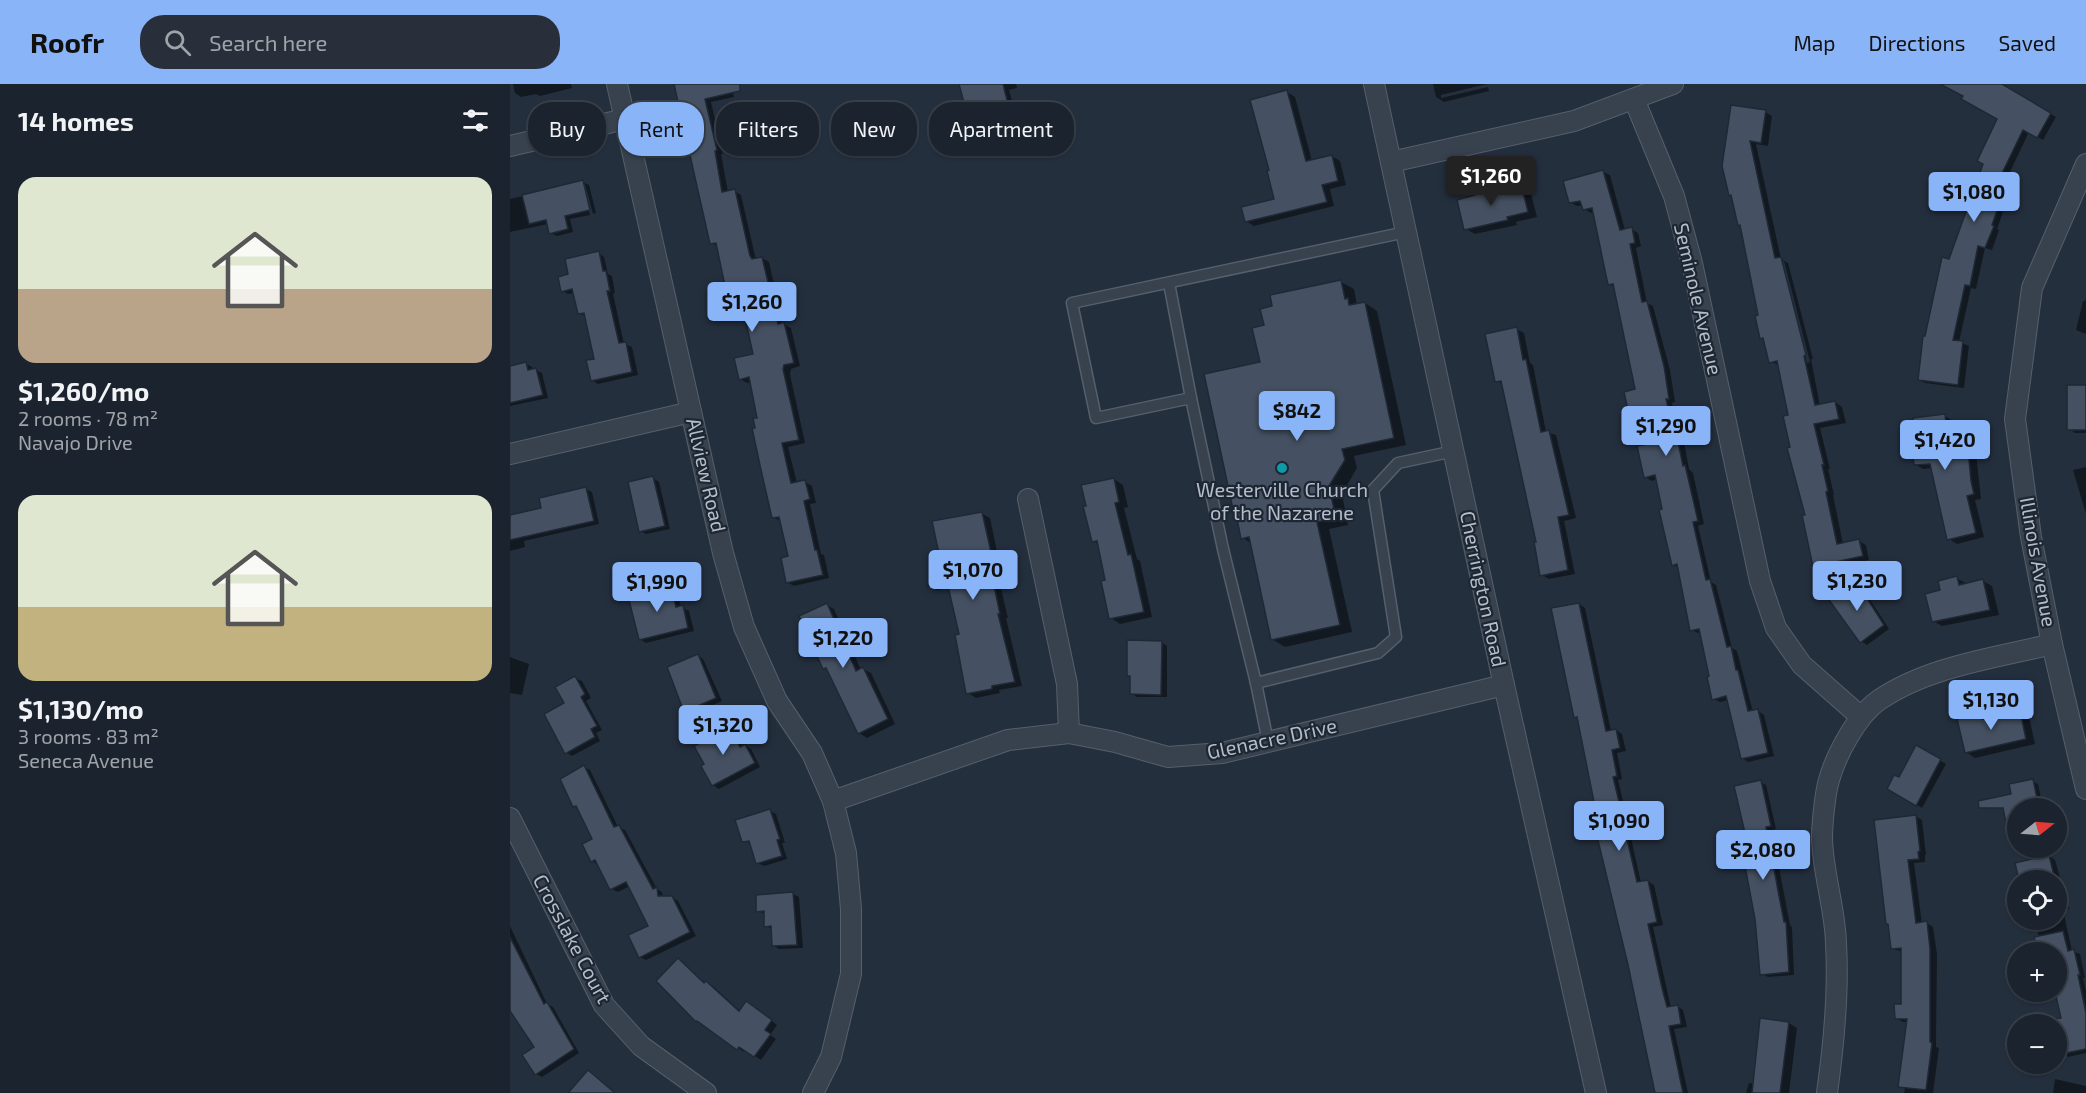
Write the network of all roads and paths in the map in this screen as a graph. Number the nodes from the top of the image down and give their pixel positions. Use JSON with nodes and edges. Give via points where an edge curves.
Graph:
{"nodes":[{"id":1,"x":617,"y":84,"type":"edge"},
{"id":2,"x":1374,"y":84,"type":"edge"},
{"id":3,"x":1673,"y":84,"type":"edge"},
{"id":4,"x":1634,"y":99,"type":"junction"},
{"id":5,"x":621,"y":102,"type":"edge"},
{"id":6,"x":618,"y":121,"type":"edge"},
{"id":7,"x":510,"y":146,"type":"edge"},
{"id":8,"x":633,"y":156,"type":"edge"},
{"id":9,"x":1391,"y":162,"type":"junction"},
{"id":10,"x":2086,"y":164,"type":"edge"},
{"id":11,"x":1406,"y":232,"type":"junction"},
{"id":12,"x":1169,"y":283,"type":"junction"},
{"id":13,"x":1191,"y":398,"type":"junction"},
{"id":14,"x":691,"y":412,"type":"junction"},
{"id":15,"x":1454,"y":451,"type":"junction"},
{"id":16,"x":510,"y":454,"type":"edge"},
{"id":17,"x":1028,"y":498,"type":"dead end"},
{"id":18,"x":2052,"y":644,"type":"junction"},
{"id":19,"x":1256,"y":683,"type":"junction"},
{"id":20,"x":1504,"y":685,"type":"junction"},
{"id":21,"x":1861,"y":717,"type":"junction"},
{"id":22,"x":1069,"y":733,"type":"junction"},
{"id":23,"x":1268,"y":742,"type":"junction"},
{"id":24,"x":2086,"y":789,"type":"edge"},
{"id":25,"x":833,"y":801,"type":"junction"},
{"id":26,"x":510,"y":818,"type":"edge"},
{"id":27,"x":706,"y":1093,"type":"edge"},
{"id":28,"x":813,"y":1093,"type":"edge"},
{"id":29,"x":1596,"y":1093,"type":"edge"},
{"id":30,"x":1827,"y":1093,"type":"edge"}],
"edges":[{"from":1,"to":5,"type":"street","name":"Allview Road"},
{"from":2,"to":9,"type":"street","name":"Cherrington Road"},
{"from":3,"to":4,"type":"street"},
{"from":4,"to":9,"type":"street","via":[[1574,121]]},
{"from":4,"to":21,"type":"street","name":"Seminole Avenue","via":[[1674,196],[1692,263],[1760,581],[1776,628],[1802,664]]},
{"from":6,"to":7,"type":"street"},
{"from":8,"to":14,"type":"street","name":"Allview Road"},
{"from":9,"to":11,"type":"street","name":"Cherrington Road"},
{"from":10,"to":18,"type":"street","name":"Illinois Avenue","via":[[2032,288],[2015,419],[2031,537]]},
{"from":11,"to":12,"type":"lane"},
{"from":11,"to":15,"type":"street","name":"Cherrington Road"},
{"from":12,"to":13,"type":"lane"},
{"from":12,"to":13,"type":"lane","via":[[1072,303],[1096,418]]},
{"from":13,"to":19,"type":"lane"},
{"from":14,"to":16,"type":"street"},
{"from":14,"to":25,"type":"street","name":"Allview Road","via":[[744,627],[777,701],[812,753]]},
{"from":15,"to":19,"type":"lane","via":[[1398,463],[1373,490],[1396,637],[1378,653]]},
{"from":15,"to":20,"type":"street","name":"Cherrington Road"},
{"from":17,"to":22,"type":"street","via":[[1067,684]]},
{"from":18,"to":21,"type":"street","via":[[1916,681],[1878,700]]},
{"from":18,"to":24,"type":"street","name":"Illinois Avenue"},
{"from":19,"to":23,"type":"lane"},
{"from":20,"to":23,"type":"street","name":"Glenacre Drive"},
{"from":20,"to":29,"type":"street","name":"Cherrington Road"},
{"from":21,"to":30,"type":"street","via":[[1829,780],[1822,839],[1836,942],[1836,1023]]},
{"from":22,"to":23,"type":"street","name":"Glenacre Drive","via":[[1168,757],[1222,753]]},
{"from":22,"to":25,"type":"street","name":"Glenacre Drive","via":[[1008,740]]},
{"from":25,"to":28,"type":"street","name":"Allview Road","via":[[846,853],[851,974],[831,1058]]},
{"from":26,"to":27,"type":"street","name":"Crosslake Court","via":[[604,1005],[640,1046]]}]}
